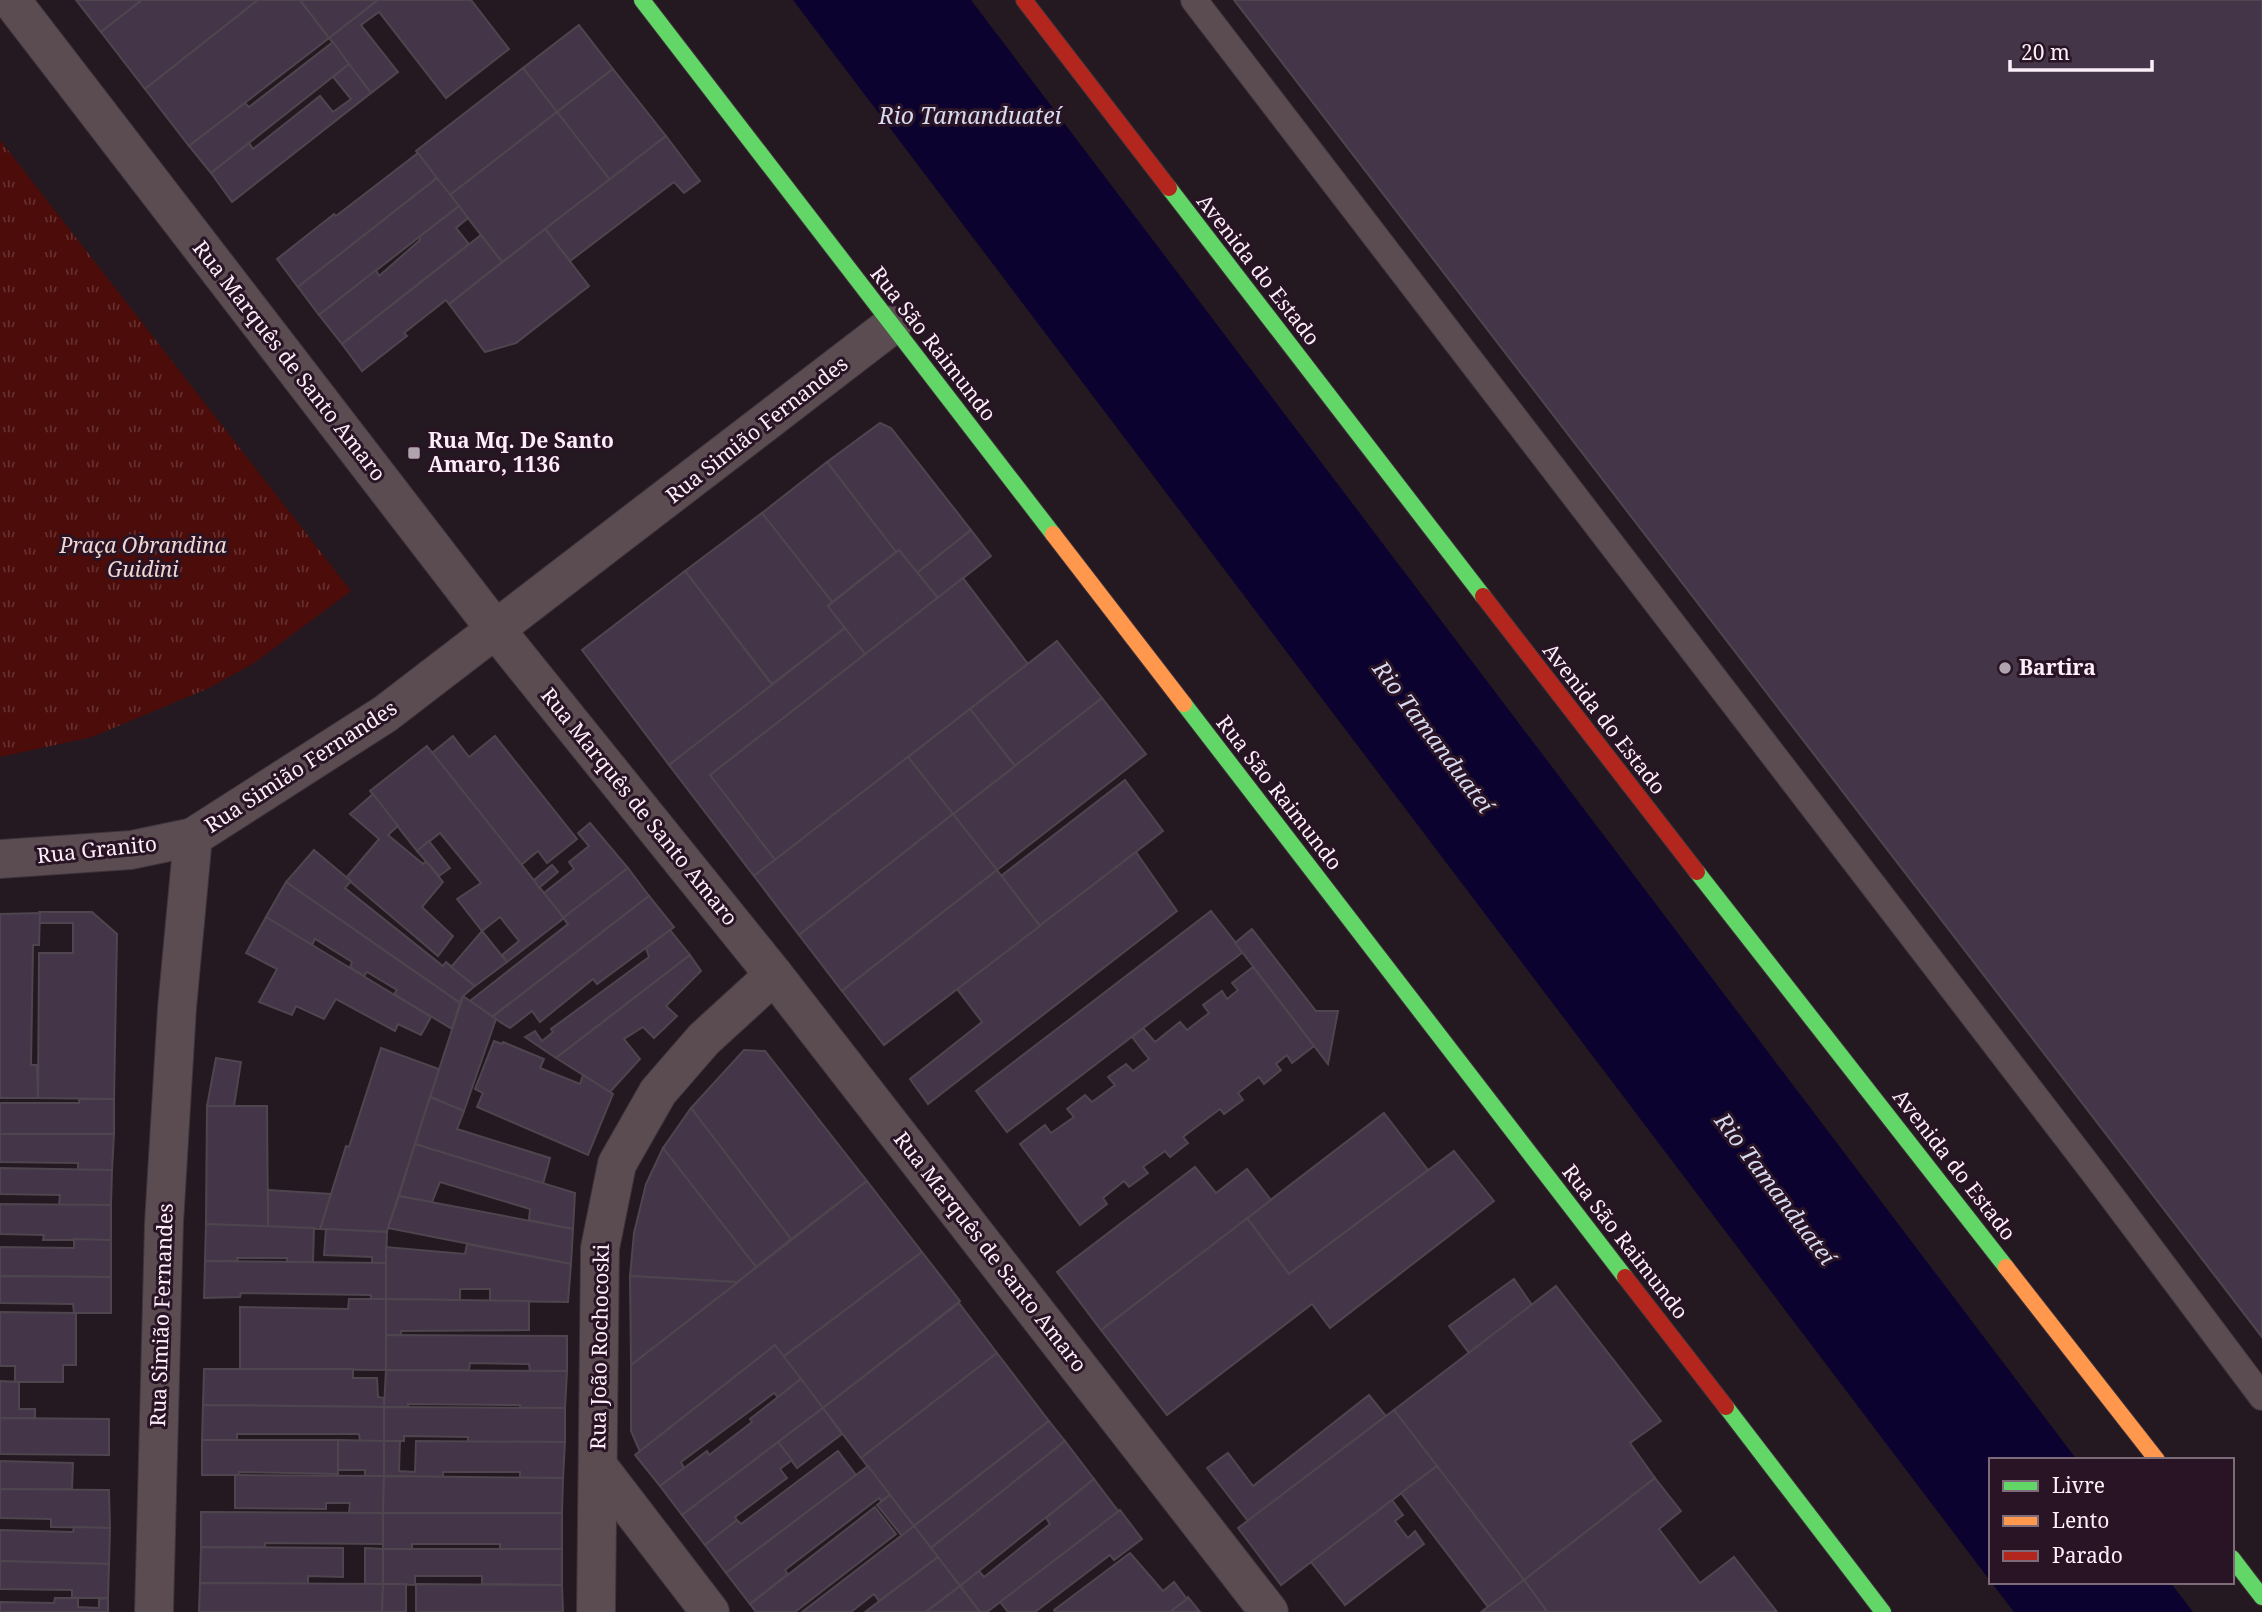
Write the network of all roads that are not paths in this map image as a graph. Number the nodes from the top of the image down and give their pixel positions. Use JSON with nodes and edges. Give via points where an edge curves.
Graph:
{"nodes":[{"id":1,"x":11,"y":0,"type":"edge"},
{"id":2,"x":642,"y":0,"type":"edge"},
{"id":3,"x":1024,"y":0,"type":"edge"},
{"id":4,"x":1194,"y":0,"type":"edge"},
{"id":5,"x":892,"y":325,"type":"junction"},
{"id":6,"x":496,"y":630,"type":"junction"},
{"id":7,"x":193,"y":837,"type":"junction"},
{"id":8,"x":0,"y":859,"type":"edge"},
{"id":9,"x":774,"y":975,"type":"junction"},
{"id":10,"x":2262,"y":1397,"type":"edge"},
{"id":11,"x":2155,"y":1458,"type":"edge"},
{"id":12,"x":598,"y":1466,"type":"junction"},
{"id":13,"x":2234,"y":1561,"type":"edge"},
{"id":14,"x":2262,"y":1597,"type":"edge"},
{"id":15,"x":154,"y":1612,"type":"edge"},
{"id":16,"x":596,"y":1612,"type":"edge"},
{"id":17,"x":710,"y":1612,"type":"edge"},
{"id":18,"x":1269,"y":1612,"type":"edge"},
{"id":19,"x":1883,"y":1612,"type":"edge"}],
"edges":[{"from":1,"to":6,"type":"street","name":"Rua Marquês de Santo Amaro"},
{"from":2,"to":5,"type":"highway","name":"Rua São Raimundo"},
{"from":3,"to":11,"type":"highway","name":"Avenida do Estado"},
{"from":4,"to":10,"type":"lane"},
{"from":5,"to":6,"type":"street","name":"Rua Simião Fernandes"},
{"from":5,"to":19,"type":"highway","name":"Rua São Raimundo"},
{"from":6,"to":7,"type":"street","name":"Rua Simião Fernandes","via":[[385,714]]},
{"from":6,"to":9,"type":"street","name":"Rua Marquês de Santo Amaro"},
{"from":7,"to":8,"type":"street","name":"Rua Granito","via":[[131,850]]},
{"from":7,"to":15,"type":"street","name":"Rua Simião Fernandes","via":[[164,1223]]},
{"from":9,"to":12,"type":"street","name":"Rua João Rochocoski","via":[[704,1039],[658,1091],[617,1164],[600,1248]]},
{"from":9,"to":18,"type":"street","name":"Rua Marquês de Santo Amaro"},
{"from":12,"to":16,"type":"street","name":"Rua João Rochocoski"},
{"from":12,"to":17,"type":"street"},
{"from":13,"to":14,"type":"highway"}]}
